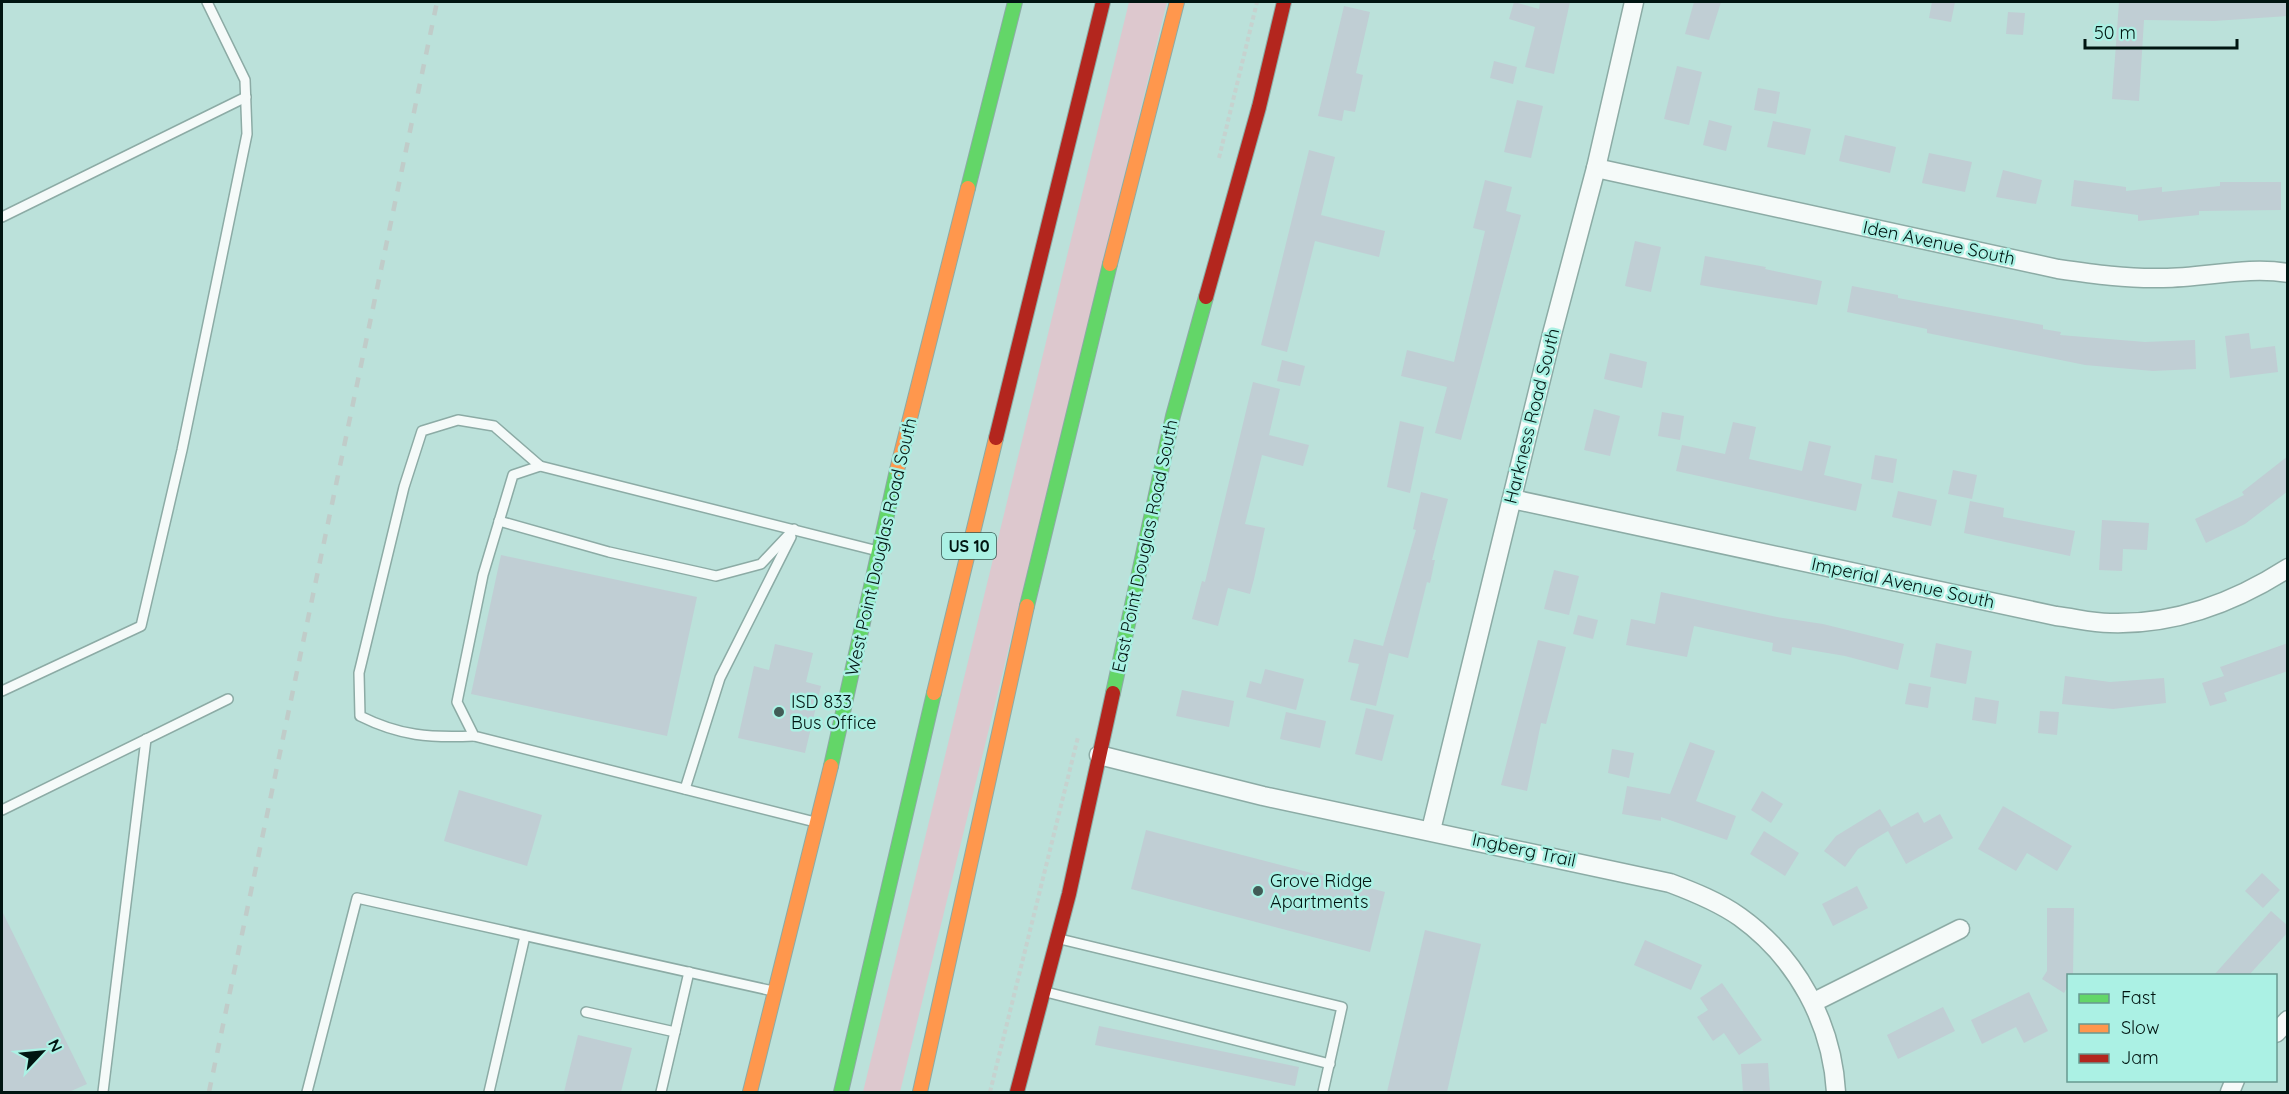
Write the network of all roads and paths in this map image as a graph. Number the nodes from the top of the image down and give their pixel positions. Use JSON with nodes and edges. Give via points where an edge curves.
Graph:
{"nodes":[{"id":1,"x":207,"y":2,"type":"edge"},
{"id":2,"x":1015,"y":2,"type":"edge"},
{"id":3,"x":1103,"y":2,"type":"edge"},
{"id":4,"x":1177,"y":2,"type":"edge"},
{"id":5,"x":1284,"y":2,"type":"edge"},
{"id":6,"x":1634,"y":2,"type":"edge"},
{"id":7,"x":246,"y":97,"type":"junction"},
{"id":8,"x":1596,"y":168,"type":"junction"},
{"id":9,"x":2,"y":217,"type":"edge"},
{"id":10,"x":2288,"y":273,"type":"edge"},
{"id":11,"x":540,"y":466,"type":"junction"},
{"id":12,"x":1512,"y":499,"type":"junction"},
{"id":13,"x":499,"y":521,"type":"junction"},
{"id":14,"x":794,"y":529,"type":"junction"},
{"id":15,"x":879,"y":551,"type":"junction"},
{"id":16,"x":2288,"y":568,"type":"edge"},
{"id":17,"x":2,"y":691,"type":"edge"},
{"id":18,"x":228,"y":699,"type":"dead end"},
{"id":19,"x":474,"y":736,"type":"junction"},
{"id":20,"x":146,"y":739,"type":"junction"},
{"id":21,"x":1099,"y":755,"type":"junction"},
{"id":22,"x":685,"y":789,"type":"junction"},
{"id":23,"x":2,"y":810,"type":"edge"},
{"id":24,"x":817,"y":822,"type":"junction"},
{"id":25,"x":1431,"y":830,"type":"junction"},
{"id":26,"x":1960,"y":929,"type":"dead end"},
{"id":27,"x":525,"y":936,"type":"junction"},
{"id":28,"x":1057,"y":938,"type":"junction"},
{"id":29,"x":689,"y":972,"type":"junction"},
{"id":30,"x":775,"y":991,"type":"junction"},
{"id":31,"x":1043,"y":991,"type":"junction"},
{"id":32,"x":1814,"y":1002,"type":"junction"},
{"id":33,"x":586,"y":1012,"type":"dead end"},
{"id":34,"x":2288,"y":1020,"type":"edge"},
{"id":35,"x":675,"y":1032,"type":"junction"},
{"id":36,"x":2277,"y":1032,"type":"edge"},
{"id":37,"x":1330,"y":1064,"type":"junction"},
{"id":38,"x":103,"y":1092,"type":"edge"},
{"id":39,"x":306,"y":1092,"type":"edge"},
{"id":40,"x":489,"y":1092,"type":"edge"},
{"id":41,"x":661,"y":1092,"type":"edge"},
{"id":42,"x":750,"y":1092,"type":"edge"},
{"id":43,"x":841,"y":1092,"type":"edge"},
{"id":44,"x":920,"y":1092,"type":"edge"},
{"id":45,"x":1017,"y":1092,"type":"edge"},
{"id":46,"x":1323,"y":1092,"type":"edge"},
{"id":47,"x":1836,"y":1092,"type":"edge"}],
"edges":[{"from":1,"to":7,"type":"lane","via":[[245,80]]},
{"from":2,"to":15,"type":"main road","name":"West Point Douglas Road South"},
{"from":3,"to":43,"type":"main road","number":"US 10","via":[[976,514]]},
{"from":4,"to":44,"type":"main road","via":[[1097,315],[998,732],[946,987]]},
{"from":5,"to":21,"type":"main road","name":"East Point Douglas Road South","via":[[1173,416]]},
{"from":6,"to":8,"type":"street","name":"Harkness Road South"},
{"from":7,"to":9,"type":"lane"},
{"from":7,"to":17,"type":"lane","via":[[247,134],[182,450],[141,626]]},
{"from":8,"to":10,"type":"street","name":"Iden Avenue South","via":[[2096,275],[2163,278],[2255,271]]},
{"from":8,"to":12,"type":"street","name":"Harkness Road South"},
{"from":11,"to":13,"type":"lane","via":[[513,475]]},
{"from":11,"to":14,"type":"lane"},
{"from":11,"to":19,"type":"lane","via":[[494,426],[458,420],[422,431],[404,487],[359,673],[360,716],[387,730],[431,738]]},
{"from":12,"to":16,"type":"street","name":"Imperial Avenue South","via":[[2056,616],[2110,623],[2195,612],[2230,600]]},
{"from":12,"to":25,"type":"street","name":"Harkness Road South"},
{"from":13,"to":14,"type":"lane","via":[[609,552],[716,576],[761,564]]},
{"from":13,"to":19,"type":"lane","via":[[483,574],[457,702]]},
{"from":14,"to":15,"type":"lane"},
{"from":14,"to":22,"type":"lane","via":[[720,678]]},
{"from":15,"to":24,"type":"main road","name":"West Point Douglas Road South"},
{"from":18,"to":20,"type":"lane"},
{"from":19,"to":22,"type":"lane"},
{"from":20,"to":23,"type":"lane"},
{"from":20,"to":38,"type":"lane"},
{"from":21,"to":25,"type":"street","name":"Ingberg Trail","via":[[1263,796]]},
{"from":21,"to":28,"type":"main road","name":"East Point Douglas Road South"},
{"from":22,"to":24,"type":"lane"},
{"from":24,"to":30,"type":"main road","name":"West Point Douglas Road South"},
{"from":25,"to":32,"type":"street","name":"Ingberg Trail","via":[[1670,883],[1705,896],[1741,917],[1772,946]]},
{"from":26,"to":32,"type":"street"},
{"from":27,"to":29,"type":"lane"},
{"from":27,"to":39,"type":"lane","via":[[357,898]]},
{"from":27,"to":40,"type":"lane"},
{"from":28,"to":31,"type":"main road","name":"East Point Douglas Road South"},
{"from":28,"to":37,"type":"lane","via":[[1342,1007]]},
{"from":29,"to":30,"type":"lane"},
{"from":29,"to":35,"type":"lane"},
{"from":30,"to":42,"type":"main road","name":"West Point Douglas Road South"},
{"from":31,"to":37,"type":"lane"},
{"from":31,"to":45,"type":"main road","name":"East Point Douglas Road South"},
{"from":32,"to":47,"type":"street","name":"Ingberg Trail","via":[[1834,1067]]},
{"from":33,"to":35,"type":"lane"},
{"from":34,"to":36,"type":"street"},
{"from":35,"to":41,"type":"lane"},
{"from":37,"to":46,"type":"lane"}]}
